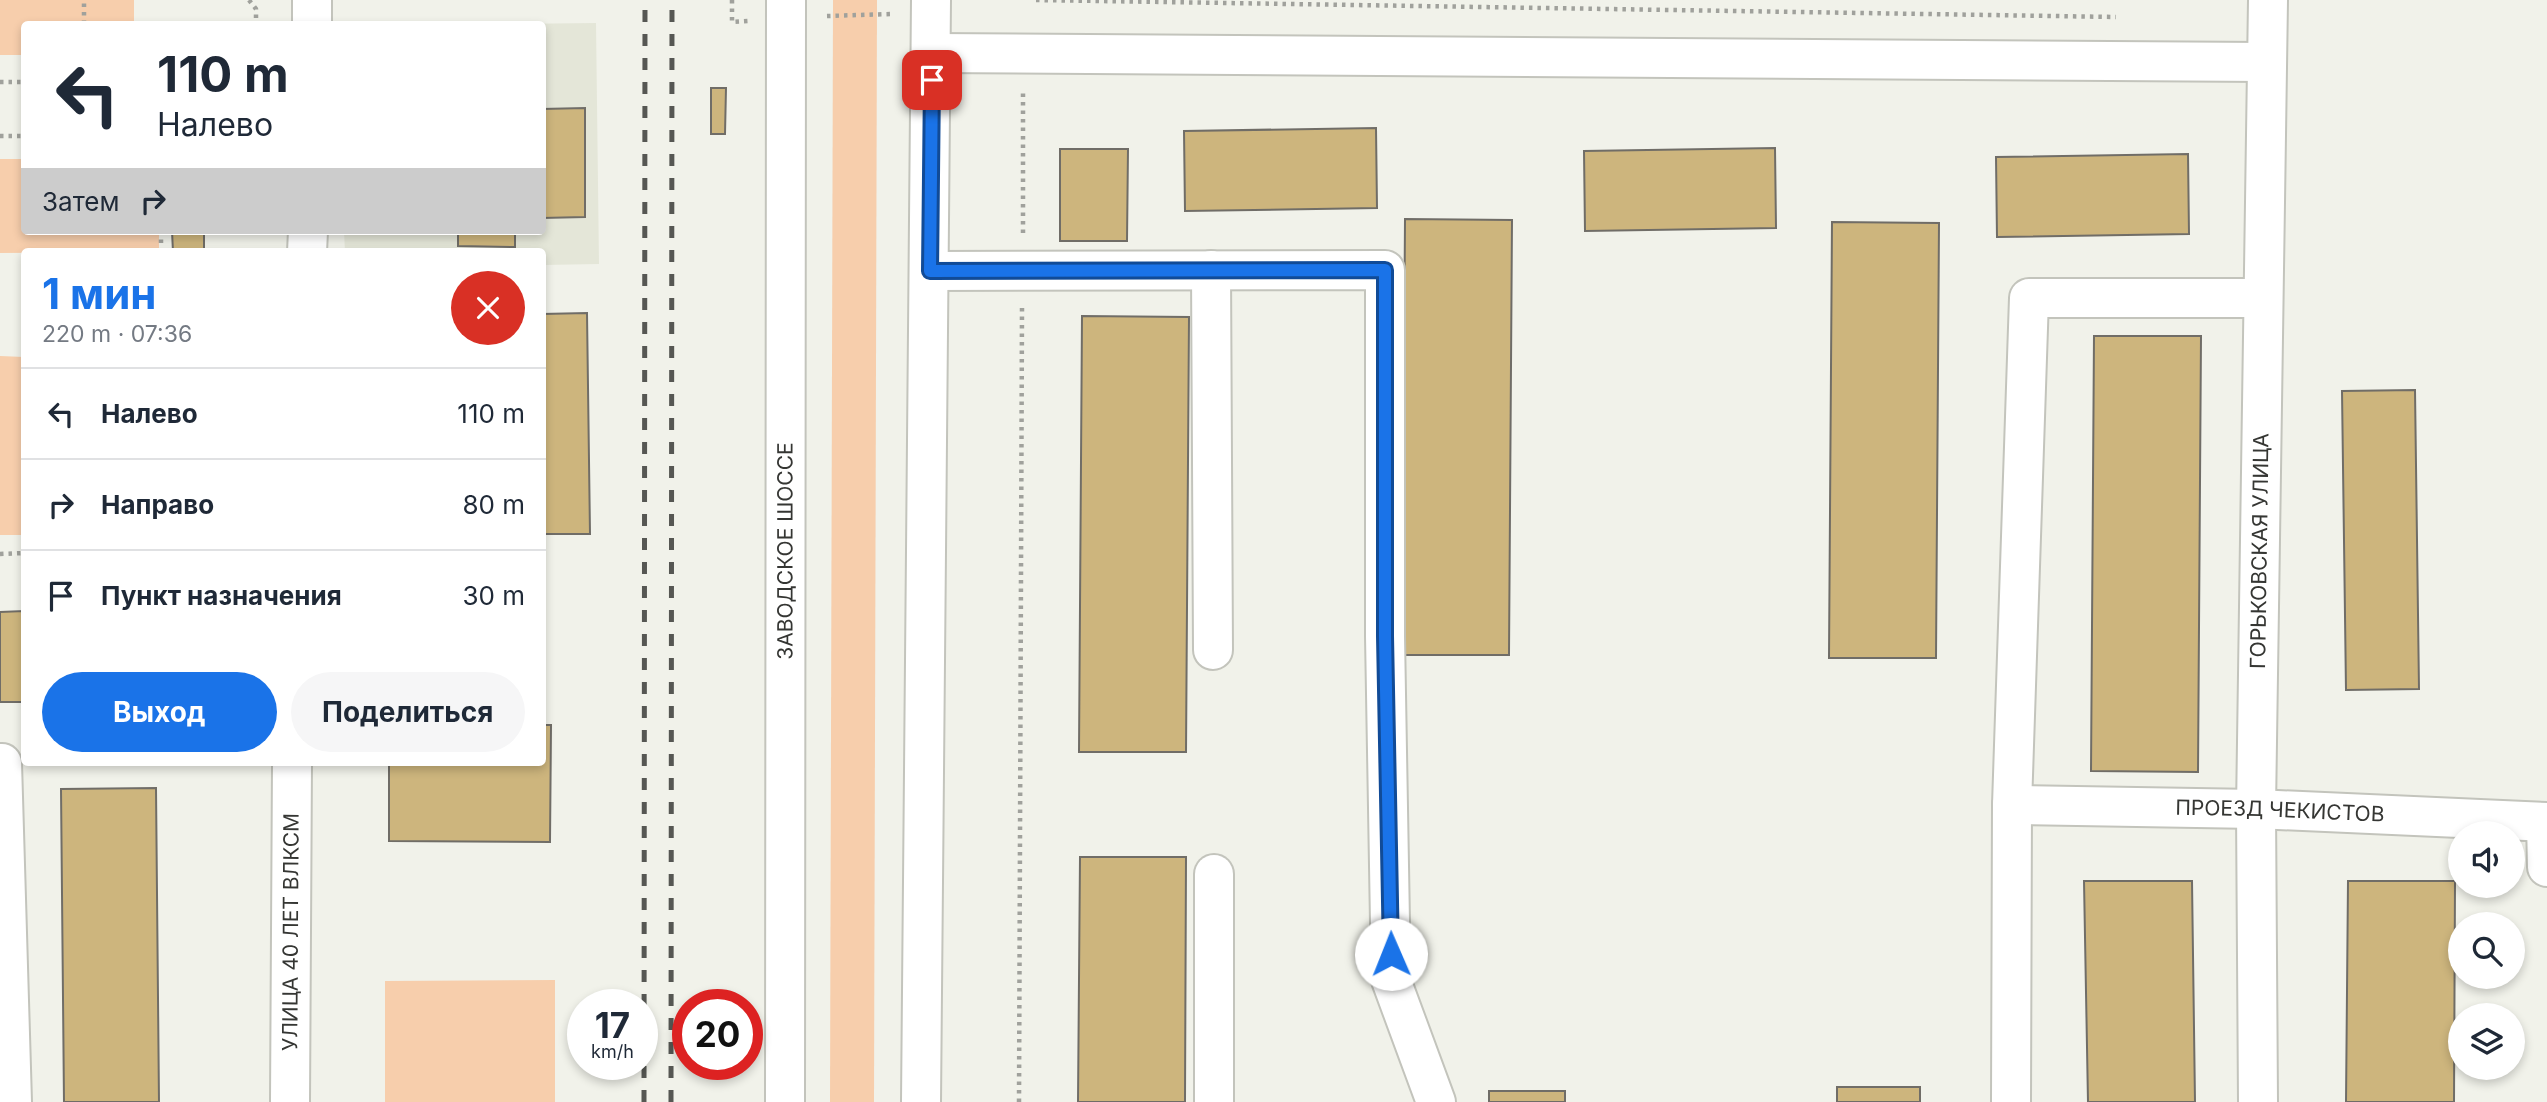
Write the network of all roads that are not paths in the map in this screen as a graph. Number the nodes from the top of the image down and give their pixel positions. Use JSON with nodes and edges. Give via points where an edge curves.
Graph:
{"nodes":[{"id":1,"x":312,"y":0,"type":"edge"},
{"id":2,"x":786,"y":0,"type":"edge"},
{"id":3,"x":931,"y":0,"type":"edge"},
{"id":4,"x":2268,"y":0,"type":"edge"},
{"id":5,"x":312,"y":21,"type":"edge"},
{"id":6,"x":932,"y":53,"type":"junction"},
{"id":7,"x":2265,"y":62,"type":"junction"},
{"id":8,"x":1211,"y":270,"type":"junction"},
{"id":9,"x":930,"y":271,"type":"junction"},
{"id":10,"x":2263,"y":298,"type":"junction"},
{"id":11,"x":1213,"y":650,"type":"dead end"},
{"id":12,"x":9,"y":763,"type":"edge"},
{"id":13,"x":292,"y":766,"type":"edge"},
{"id":14,"x":2012,"y":805,"type":"junction"},
{"id":15,"x":2256,"y":809,"type":"junction"},
{"id":16,"x":2546,"y":822,"type":"edge"},
{"id":17,"x":2547,"y":867,"type":"edge"},
{"id":18,"x":1214,"y":874,"type":"dead end"},
{"id":19,"x":12,"y":1102,"type":"edge"},
{"id":20,"x":290,"y":1102,"type":"edge"},
{"id":21,"x":785,"y":1102,"type":"edge"},
{"id":22,"x":921,"y":1102,"type":"edge"},
{"id":23,"x":1214,"y":1102,"type":"edge"},
{"id":24,"x":1436,"y":1102,"type":"edge"},
{"id":25,"x":2011,"y":1102,"type":"edge"},
{"id":26,"x":2258,"y":1102,"type":"edge"}],
"edges":[{"from":1,"to":5,"type":"street"},
{"from":2,"to":21,"type":"street","name":"ЗАВОДСКОЕ ШОССЕ"},
{"from":3,"to":6,"type":"street"},
{"from":4,"to":7,"type":"street","name":"ГОРЬКОВСКАЯ УЛИЦА"},
{"from":6,"to":7,"type":"street"},
{"from":6,"to":9,"type":"street"},
{"from":7,"to":10,"type":"street","name":"ГОРЬКОВСКАЯ УЛИЦА"},
{"from":8,"to":9,"type":"street"},
{"from":8,"to":11,"type":"street"},
{"from":8,"to":24,"type":"street","via":[[1385,270],[1391,980]]},
{"from":9,"to":22,"type":"street"},
{"from":10,"to":14,"type":"street","via":[[2029,298]]},
{"from":10,"to":15,"type":"street","name":"ГОРЬКОВСКАЯ УЛИЦА"},
{"from":12,"to":19,"type":"street"},
{"from":13,"to":20,"type":"street","name":"УЛИЦА 40 ЛЕТ ВЛКСМ"},
{"from":14,"to":15,"type":"street","name":"ПРОЕЗД ЧЕКИСТОВ"},
{"from":14,"to":25,"type":"street"},
{"from":15,"to":16,"type":"street","name":"ПРОЕЗД ЧЕКИСТОВ"},
{"from":15,"to":26,"type":"street","name":"ГОРЬКОВСКАЯ УЛИЦА"},
{"from":16,"to":17,"type":"street"},
{"from":18,"to":23,"type":"street"}]}
